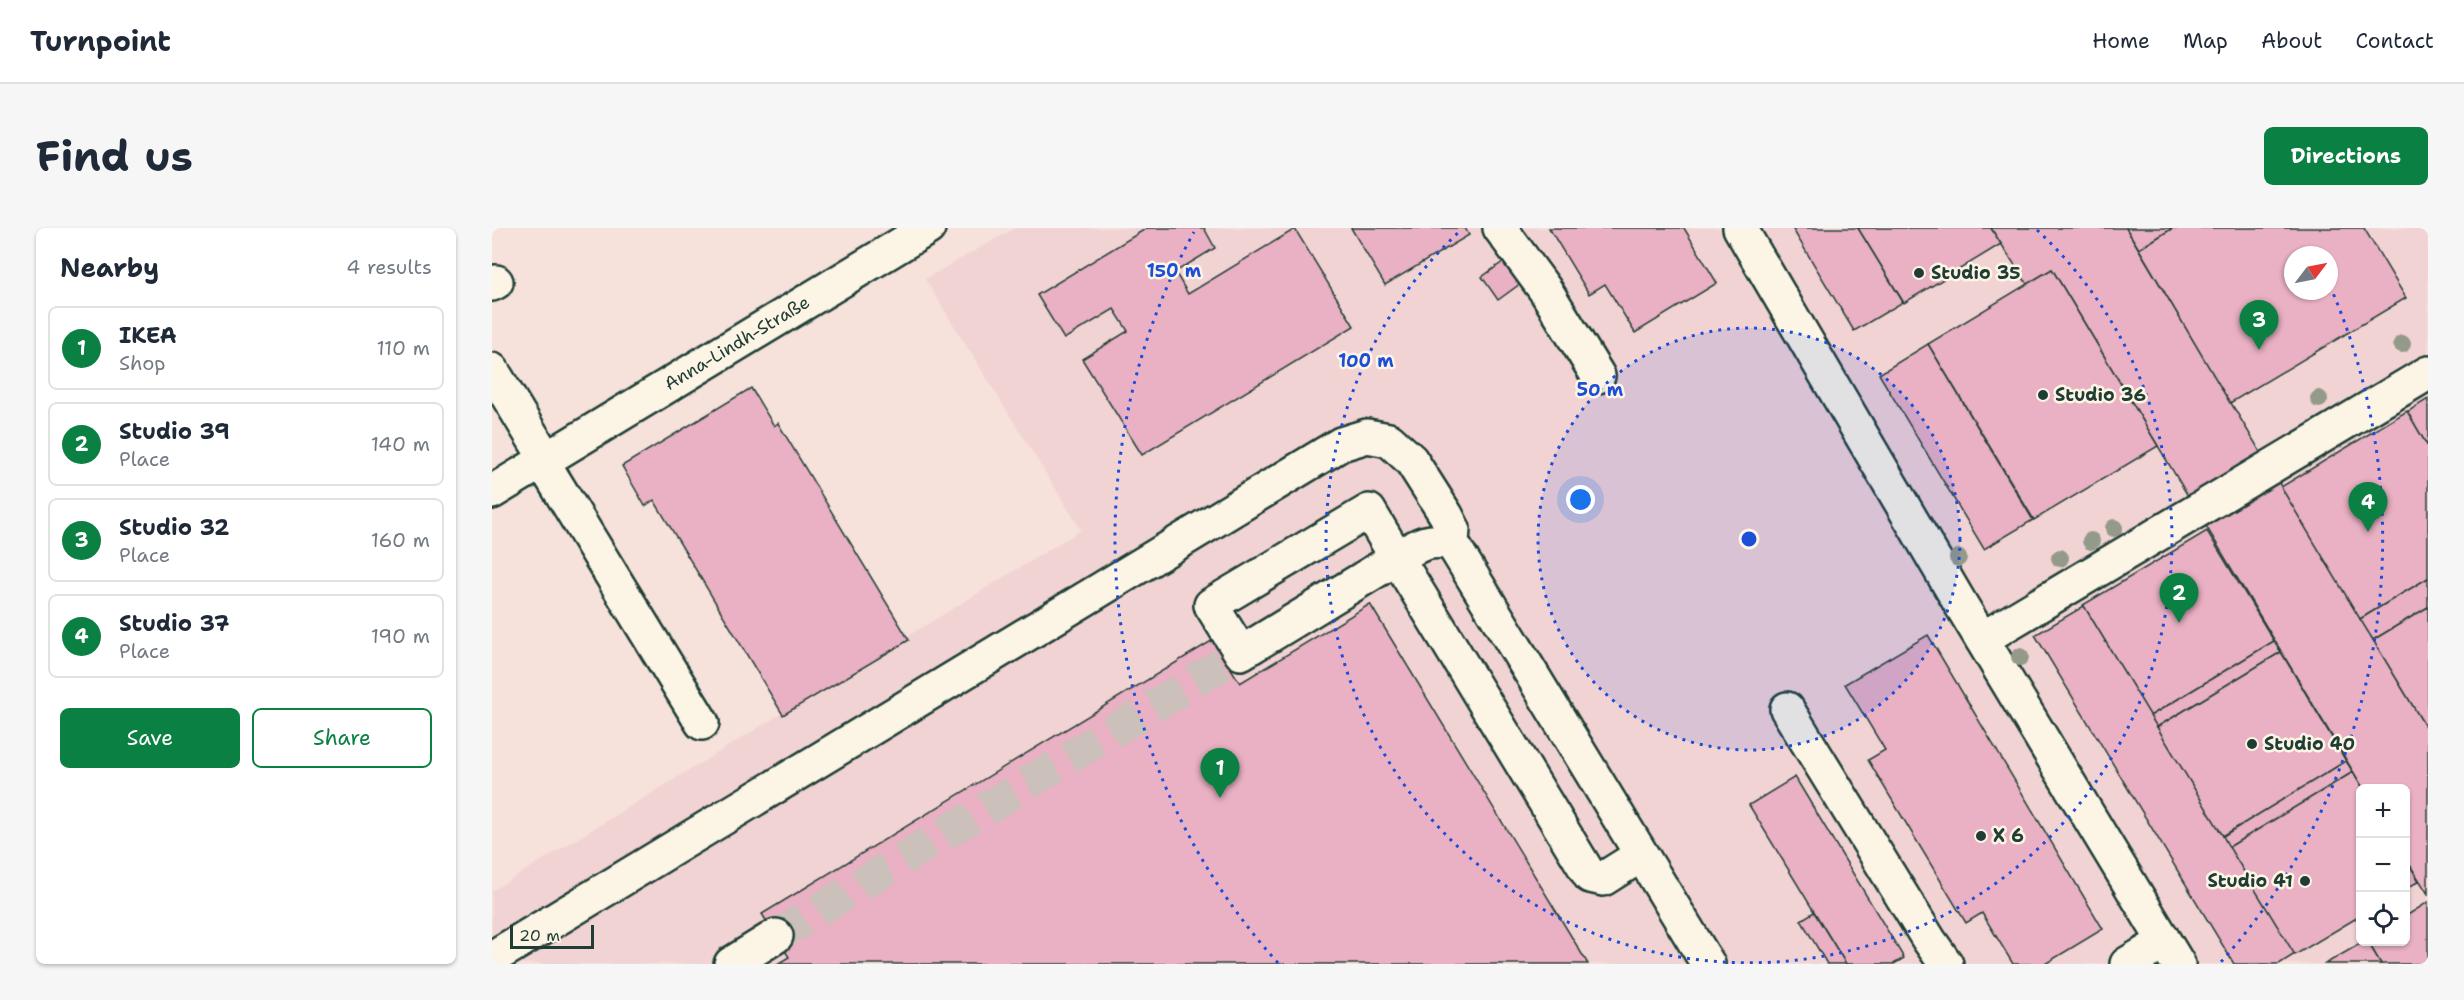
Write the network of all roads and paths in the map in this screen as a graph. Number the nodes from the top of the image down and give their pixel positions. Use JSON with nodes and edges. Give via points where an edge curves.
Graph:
{"nodes":[{"id":1,"x":928,"y":228,"type":"edge"},
{"id":2,"x":1500,"y":228,"type":"edge"},
{"id":3,"x":1740,"y":228,"type":"edge"},
{"id":4,"x":492,"y":370,"type":"edge"},
{"id":5,"x":2428,"y":373,"type":"edge"},
{"id":6,"x":1598,"y":376,"type":"dead end"},
{"id":7,"x":544,"y":460,"type":"junction"},
{"id":8,"x":492,"y":492,"type":"edge"},
{"id":9,"x":1452,"y":543,"type":"junction"},
{"id":10,"x":1397,"y":558,"type":"junction"},
{"id":11,"x":1982,"y":639,"type":"junction"},
{"id":12,"x":1788,"y":709,"type":"dead end"},
{"id":13,"x":702,"y":723,"type":"dead end"},
{"id":14,"x":1641,"y":855,"type":"junction"},
{"id":15,"x":776,"y":936,"type":"tunnel mouth"},
{"id":16,"x":2171,"y":953,"type":"edge"},
{"id":17,"x":492,"y":958,"type":"edge"},
{"id":18,"x":731,"y":964,"type":"edge"},
{"id":19,"x":1708,"y":964,"type":"edge"},
{"id":20,"x":1946,"y":964,"type":"edge"},
{"id":21,"x":2127,"y":964,"type":"edge"}],
"edges":[{"from":1,"to":7,"type":"street","name":"Anna-Lindh-Straße"},
{"from":2,"to":6,"type":"street","via":[[1546,291]]},
{"from":3,"to":11,"type":"street"},
{"from":4,"to":7,"type":"street"},
{"from":5,"to":11,"type":"street"},
{"from":7,"to":8,"type":"street","name":"Anna-Lindh-Straße"},
{"from":7,"to":13,"type":"street"},
{"from":9,"to":10,"type":"street","via":[[1435,540]]},
{"from":9,"to":14,"type":"street"},
{"from":9,"to":17,"type":"street","via":[[1453,529],[1446,515],[1411,460],[1389,440],[1367,436],[1341,444]]},
{"from":10,"to":10,"type":"street","via":[[1241,653],[1211,604],[1369,511]]},
{"from":10,"to":14,"type":"street","via":[[1590,876],[1603,879]]},
{"from":11,"to":16,"type":"street"},
{"from":12,"to":20,"type":"street"},
{"from":14,"to":19,"type":"street"},
{"from":15,"to":18,"type":"street"},
{"from":16,"to":21,"type":"street"}]}
